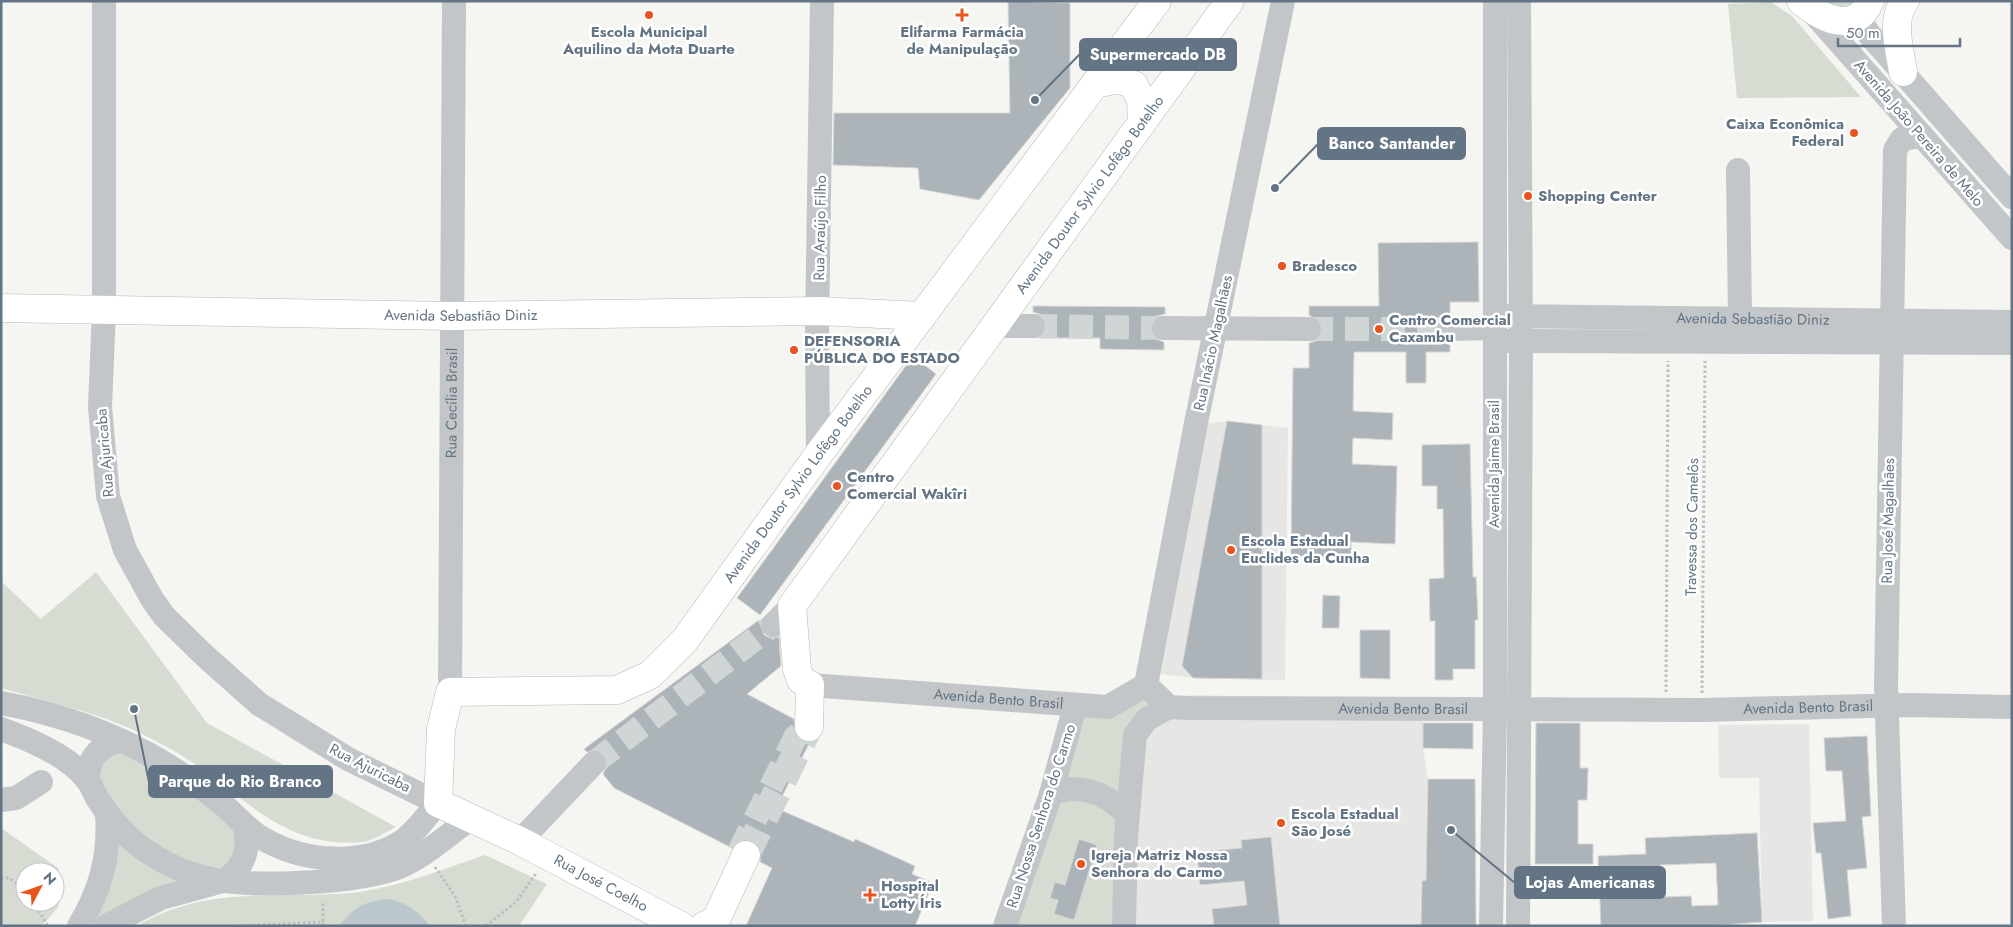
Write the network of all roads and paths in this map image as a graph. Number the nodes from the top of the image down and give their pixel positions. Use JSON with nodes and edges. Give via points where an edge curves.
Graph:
{"nodes":[{"id":1,"x":104,"y":1,"type":"edge"},
{"id":2,"x":454,"y":1,"type":"edge"},
{"id":3,"x":822,"y":1,"type":"edge"},
{"id":4,"x":1158,"y":1,"type":"edge"},
{"id":5,"x":1230,"y":1,"type":"edge"},
{"id":6,"x":1283,"y":1,"type":"edge"},
{"id":7,"x":1495,"y":1,"type":"edge"},
{"id":8,"x":1520,"y":1,"type":"edge"},
{"id":9,"x":1905,"y":1,"type":"edge"},
{"id":10,"x":1804,"y":4,"type":"edge"},
{"id":11,"x":1868,"y":7,"type":"edge"},
{"id":12,"x":1903,"y":72,"type":"junction"},
{"id":13,"x":1096,"y":84,"type":"junction"},
{"id":14,"x":1142,"y":123,"type":"junction"},
{"id":15,"x":1922,"y":136,"type":"junction"},
{"id":16,"x":1738,"y":170,"type":"dead end"},
{"id":17,"x":2012,"y":197,"type":"edge"},
{"id":18,"x":2012,"y":238,"type":"edge"},
{"id":19,"x":1,"y":308,"type":"edge"},
{"id":20,"x":1521,"y":317,"type":"junction"},
{"id":21,"x":104,"y":318,"type":"junction"},
{"id":22,"x":1740,"y":318,"type":"junction"},
{"id":23,"x":818,"y":320,"type":"junction"},
{"id":24,"x":1892,"y":320,"type":"junction"},
{"id":25,"x":2012,"y":322,"type":"edge"},
{"id":26,"x":452,"y":323,"type":"junction"},
{"id":27,"x":915,"y":325,"type":"junction"},
{"id":28,"x":1,"y":326,"type":"edge"},
{"id":29,"x":994,"y":326,"type":"junction"},
{"id":30,"x":1033,"y":326,"type":"tunnel mouth"},
{"id":31,"x":1164,"y":328,"type":"tunnel mouth"},
{"id":32,"x":1216,"y":328,"type":"junction"},
{"id":33,"x":1450,"y":328,"type":"tunnel mouth"},
{"id":34,"x":1494,"y":328,"type":"junction"},
{"id":35,"x":1309,"y":329,"type":"tunnel mouth"},
{"id":36,"x":1521,"y":342,"type":"junction"},
{"id":37,"x":1668,"y":343,"type":"junction"},
{"id":38,"x":1706,"y":343,"type":"junction"},
{"id":39,"x":2012,"y":343,"type":"edge"},
{"id":40,"x":1890,"y":344,"type":"junction"},
{"id":41,"x":818,"y":455,"type":"junction"},
{"id":42,"x":792,"y":606,"type":"junction"},
{"id":43,"x":773,"y":625,"type":"tunnel mouth"},
{"id":44,"x":810,"y":685,"type":"junction"},
{"id":45,"x":1146,"y":685,"type":"junction"},
{"id":46,"x":450,"y":692,"type":"junction"},
{"id":47,"x":1,"y":703,"type":"edge"},
{"id":48,"x":1075,"y":706,"type":"junction"},
{"id":49,"x":1887,"y":706,"type":"junction"},
{"id":50,"x":1108,"y":707,"type":"junction"},
{"id":51,"x":1169,"y":707,"type":"junction"},
{"id":52,"x":2012,"y":707,"type":"edge"},
{"id":53,"x":1495,"y":708,"type":"junction"},
{"id":54,"x":1519,"y":709,"type":"junction"},
{"id":55,"x":1666,"y":710,"type":"junction"},
{"id":56,"x":1702,"y":710,"type":"junction"},
{"id":57,"x":809,"y":727,"type":"dead end"},
{"id":58,"x":1,"y":729,"type":"edge"},
{"id":59,"x":1135,"y":735,"type":"junction"},
{"id":60,"x":120,"y":741,"type":"junction"},
{"id":61,"x":594,"y":763,"type":"tunnel mouth"},
{"id":62,"x":88,"y":781,"type":"junction"},
{"id":63,"x":41,"y":782,"type":"dead end"},
{"id":64,"x":1051,"y":794,"type":"junction"},
{"id":65,"x":1,"y":800,"type":"edge"},
{"id":66,"x":438,"y":803,"type":"junction"},
{"id":67,"x":107,"y":813,"type":"junction"},
{"id":68,"x":1127,"y":814,"type":"junction"},
{"id":69,"x":470,"y":819,"type":"junction"},
{"id":70,"x":244,"y":825,"type":"junction"},
{"id":71,"x":520,"y":841,"type":"junction"},
{"id":72,"x":424,"y":852,"type":"junction"},
{"id":73,"x":743,"y":853,"type":"tunnel mouth"},
{"id":74,"x":549,"y":856,"type":"junction"},
{"id":75,"x":1,"y":878,"type":"edge"},
{"id":76,"x":322,"y":880,"type":"junction"},
{"id":77,"x":223,"y":881,"type":"junction"},
{"id":78,"x":15,"y":882,"type":"edge"},
{"id":79,"x":39,"y":912,"type":"edge"},
{"id":80,"x":323,"y":924,"type":"edge"},
{"id":81,"x":710,"y":924,"type":"edge"},
{"id":82,"x":48,"y":926,"type":"edge"},
{"id":83,"x":79,"y":926,"type":"edge"},
{"id":84,"x":106,"y":926,"type":"edge"},
{"id":85,"x":238,"y":926,"type":"edge"},
{"id":86,"x":466,"y":926,"type":"edge"},
{"id":87,"x":486,"y":926,"type":"edge"},
{"id":88,"x":681,"y":926,"type":"edge"},
{"id":89,"x":1005,"y":926,"type":"edge"},
{"id":90,"x":1124,"y":926,"type":"edge"},
{"id":91,"x":1491,"y":926,"type":"edge"},
{"id":92,"x":1518,"y":926,"type":"edge"},
{"id":93,"x":1894,"y":926,"type":"edge"}],
"edges":[{"from":1,"to":21,"type":"street","name":"Rua Ajuricaba"},
{"from":2,"to":26,"type":"street","name":"Rua Cecília Brasil"},
{"from":3,"to":23,"type":"street","name":"Rua Araújo Filho"},
{"from":4,"to":13,"type":"main road","name":"Avenida Doutor Sylvio Lofêgo Botelho"},
{"from":5,"to":14,"type":"main road","name":"Avenida Doutor Sylvio Lofêgo Botelho"},
{"from":6,"to":32,"type":"street","name":"Rua Inácio Magalhães"},
{"from":7,"to":34,"type":"street","name":"Avenida Jaime Brasil"},
{"from":8,"to":20,"type":"street","name":"Avenida Jaime Brasil"},
{"from":9,"to":12,"type":"main road","via":[[1898,14]]},
{"from":10,"to":11,"type":"main road","via":[[1823,17],[1840,22]]},
{"from":10,"to":15,"type":"street","name":"Avenida João Pereira de Melo"},
{"from":11,"to":12,"type":"street","name":"Avenida João Pereira de Melo"},
{"from":12,"to":17,"type":"street","name":"Avenida João Pereira de Melo"},
{"from":13,"to":14,"type":"main road","via":[[1118,78],[1134,85],[1141,100]]},
{"from":13,"to":27,"type":"main road","name":"Avenida Doutor Sylvio Lofêgo Botelho"},
{"from":14,"to":29,"type":"main road","name":"Avenida Doutor Sylvio Lofêgo Botelho"},
{"from":15,"to":18,"type":"street","name":"Avenida João Pereira de Melo"},
{"from":15,"to":24,"type":"street","name":"Rua José Magalhães","via":[[1902,139],[1895,150]]},
{"from":16,"to":22,"type":"street"},
{"from":19,"to":21,"type":"main road","name":"Avenida Sebastião Diniz"},
{"from":20,"to":22,"type":"street","name":"Avenida Sebastião Diniz"},
{"from":20,"to":34,"type":"street","name":"Avenida Sebastião Diniz"},
{"from":20,"to":36,"type":"street","name":"Avenida Jaime Brasil"},
{"from":21,"to":26,"type":"main road","name":"Avenida Sebastião Diniz"},
{"from":21,"to":28,"type":"main road","name":"Avenida Sebastião Diniz"},
{"from":21,"to":66,"type":"street","name":"Rua Ajuricaba","via":[[100,407],[108,496],[125,550],[152,599],[164,616],[259,704],[348,759]]},
{"from":22,"to":24,"type":"street","name":"Avenida Sebastião Diniz"},
{"from":23,"to":26,"type":"main road","name":"Avenida Sebastião Diniz"},
{"from":23,"to":27,"type":"main road","name":"Avenida Sebastião Diniz"},
{"from":23,"to":41,"type":"street","name":"Rua Araújo Filho"},
{"from":24,"to":25,"type":"street","name":"Avenida Sebastião Diniz"},
{"from":24,"to":40,"type":"street","name":"Rua José Magalhães"},
{"from":26,"to":46,"type":"street","name":"Rua Cecília Brasil"},
{"from":27,"to":41,"type":"main road","name":"Avenida Doutor Sylvio Lofêgo Botelho"},
{"from":29,"to":30,"type":"street"},
{"from":29,"to":42,"type":"main road","name":"Avenida Doutor Sylvio Lofêgo Botelho"},
{"from":31,"to":32,"type":"street"},
{"from":32,"to":35,"type":"street"},
{"from":32,"to":45,"type":"street","name":"Rua Inácio Magalhães"},
{"from":33,"to":34,"type":"street"},
{"from":34,"to":36,"type":"street","name":"Avenida Sebastião Diniz"},
{"from":34,"to":53,"type":"street","name":"Avenida Jaime Brasil"},
{"from":36,"to":37,"type":"street","name":"Avenida Sebastião Diniz"},
{"from":36,"to":54,"type":"street","name":"Avenida Jaime Brasil"},
{"from":37,"to":38,"type":"street","name":"Avenida Sebastião Diniz"},
{"from":37,"to":55,"type":"path","name":"Travessa dos Camelôs"},
{"from":38,"to":40,"type":"street","name":"Avenida Sebastião Diniz"},
{"from":38,"to":56,"type":"path","name":"Travessa dos Camelôs"},
{"from":39,"to":40,"type":"street","name":"Avenida Sebastião Diniz"},
{"from":40,"to":49,"type":"street","name":"Rua José Magalhães"},
{"from":41,"to":46,"type":"main road","name":"Avenida Doutor Sylvio Lofêgo Botelho","via":[[685,640],[650,675],[617,690]]},
{"from":42,"to":43,"type":"street"},
{"from":42,"to":44,"type":"main road","via":[[797,669],[801,680]]},
{"from":44,"to":48,"type":"street","name":"Avenida Bento Brasil"},
{"from":44,"to":57,"type":"main road"},
{"from":45,"to":50,"type":"street"},
{"from":45,"to":51,"type":"street"},
{"from":46,"to":66,"type":"main road","name":"Rua Cecília Brasil","via":[[441,728]]},
{"from":47,"to":60,"type":"street","via":[[58,718]]},
{"from":48,"to":50,"type":"street","name":"Avenida Bento Brasil"},
{"from":48,"to":64,"type":"street","name":"Rua Nossa Senhora do Carmo"},
{"from":49,"to":52,"type":"street","name":"Avenida Bento Brasil"},
{"from":49,"to":56,"type":"street","name":"Avenida Bento Brasil"},
{"from":49,"to":93,"type":"street","name":"Rua José Magalhães"},
{"from":50,"to":59,"type":"street","via":[[1125,717]]},
{"from":51,"to":53,"type":"street","name":"Avenida Bento Brasil"},
{"from":51,"to":59,"type":"street","via":[[1147,719]]},
{"from":53,"to":54,"type":"street","name":"Avenida Bento Brasil"},
{"from":53,"to":91,"type":"street","name":"Avenida Jaime Brasil"},
{"from":54,"to":55,"type":"street","name":"Avenida Bento Brasil"},
{"from":54,"to":92,"type":"street","name":"Avenida Jaime Brasil"},
{"from":55,"to":56,"type":"street","name":"Avenida Bento Brasil"},
{"from":58,"to":62,"type":"street","via":[[45,748]]},
{"from":59,"to":68,"type":"street"},
{"from":60,"to":62,"type":"street","via":[[106,745],[95,754],[89,767]]},
{"from":60,"to":70,"type":"street","via":[[187,777]]},
{"from":61,"to":71,"type":"street"},
{"from":62,"to":67,"type":"street"},
{"from":63,"to":65,"type":"street","via":[[16,798]]},
{"from":64,"to":68,"type":"street","via":[[1078,788],[1097,792]]},
{"from":64,"to":89,"type":"street","name":"Rua Nossa Senhora do Carmo"},
{"from":66,"to":69,"type":"main road","name":"Rua Ajuricaba"},
{"from":66,"to":70,"type":"street","via":[[399,844],[346,858],[300,854],[271,843]]},
{"from":67,"to":77,"type":"street","via":[[133,840],[160,859],[184,871]]},
{"from":67,"to":83,"type":"street","via":[[108,844],[103,875]]},
{"from":68,"to":90,"type":"street"},
{"from":69,"to":71,"type":"main road","name":"Rua Ajuricaba"},
{"from":69,"to":72,"type":"street"},
{"from":70,"to":77,"type":"street","via":[[248,841],[245,858],[236,872]]},
{"from":71,"to":74,"type":"main road","name":"Rua José Coelho"},
{"from":72,"to":76,"type":"street","via":[[392,870]]},
{"from":72,"to":86,"type":"path","via":[[456,896]]},
{"from":73,"to":81,"type":"main road"},
{"from":74,"to":87,"type":"path","via":[[516,902]]},
{"from":74,"to":88,"type":"main road","name":"Rua José Coelho"},
{"from":75,"to":78,"type":"path"},
{"from":76,"to":77,"type":"street"},
{"from":76,"to":80,"type":"path"},
{"from":77,"to":84,"type":"street","via":[[161,898]]},
{"from":79,"to":82,"type":"path"},
{"from":80,"to":85,"type":"path"}]}
